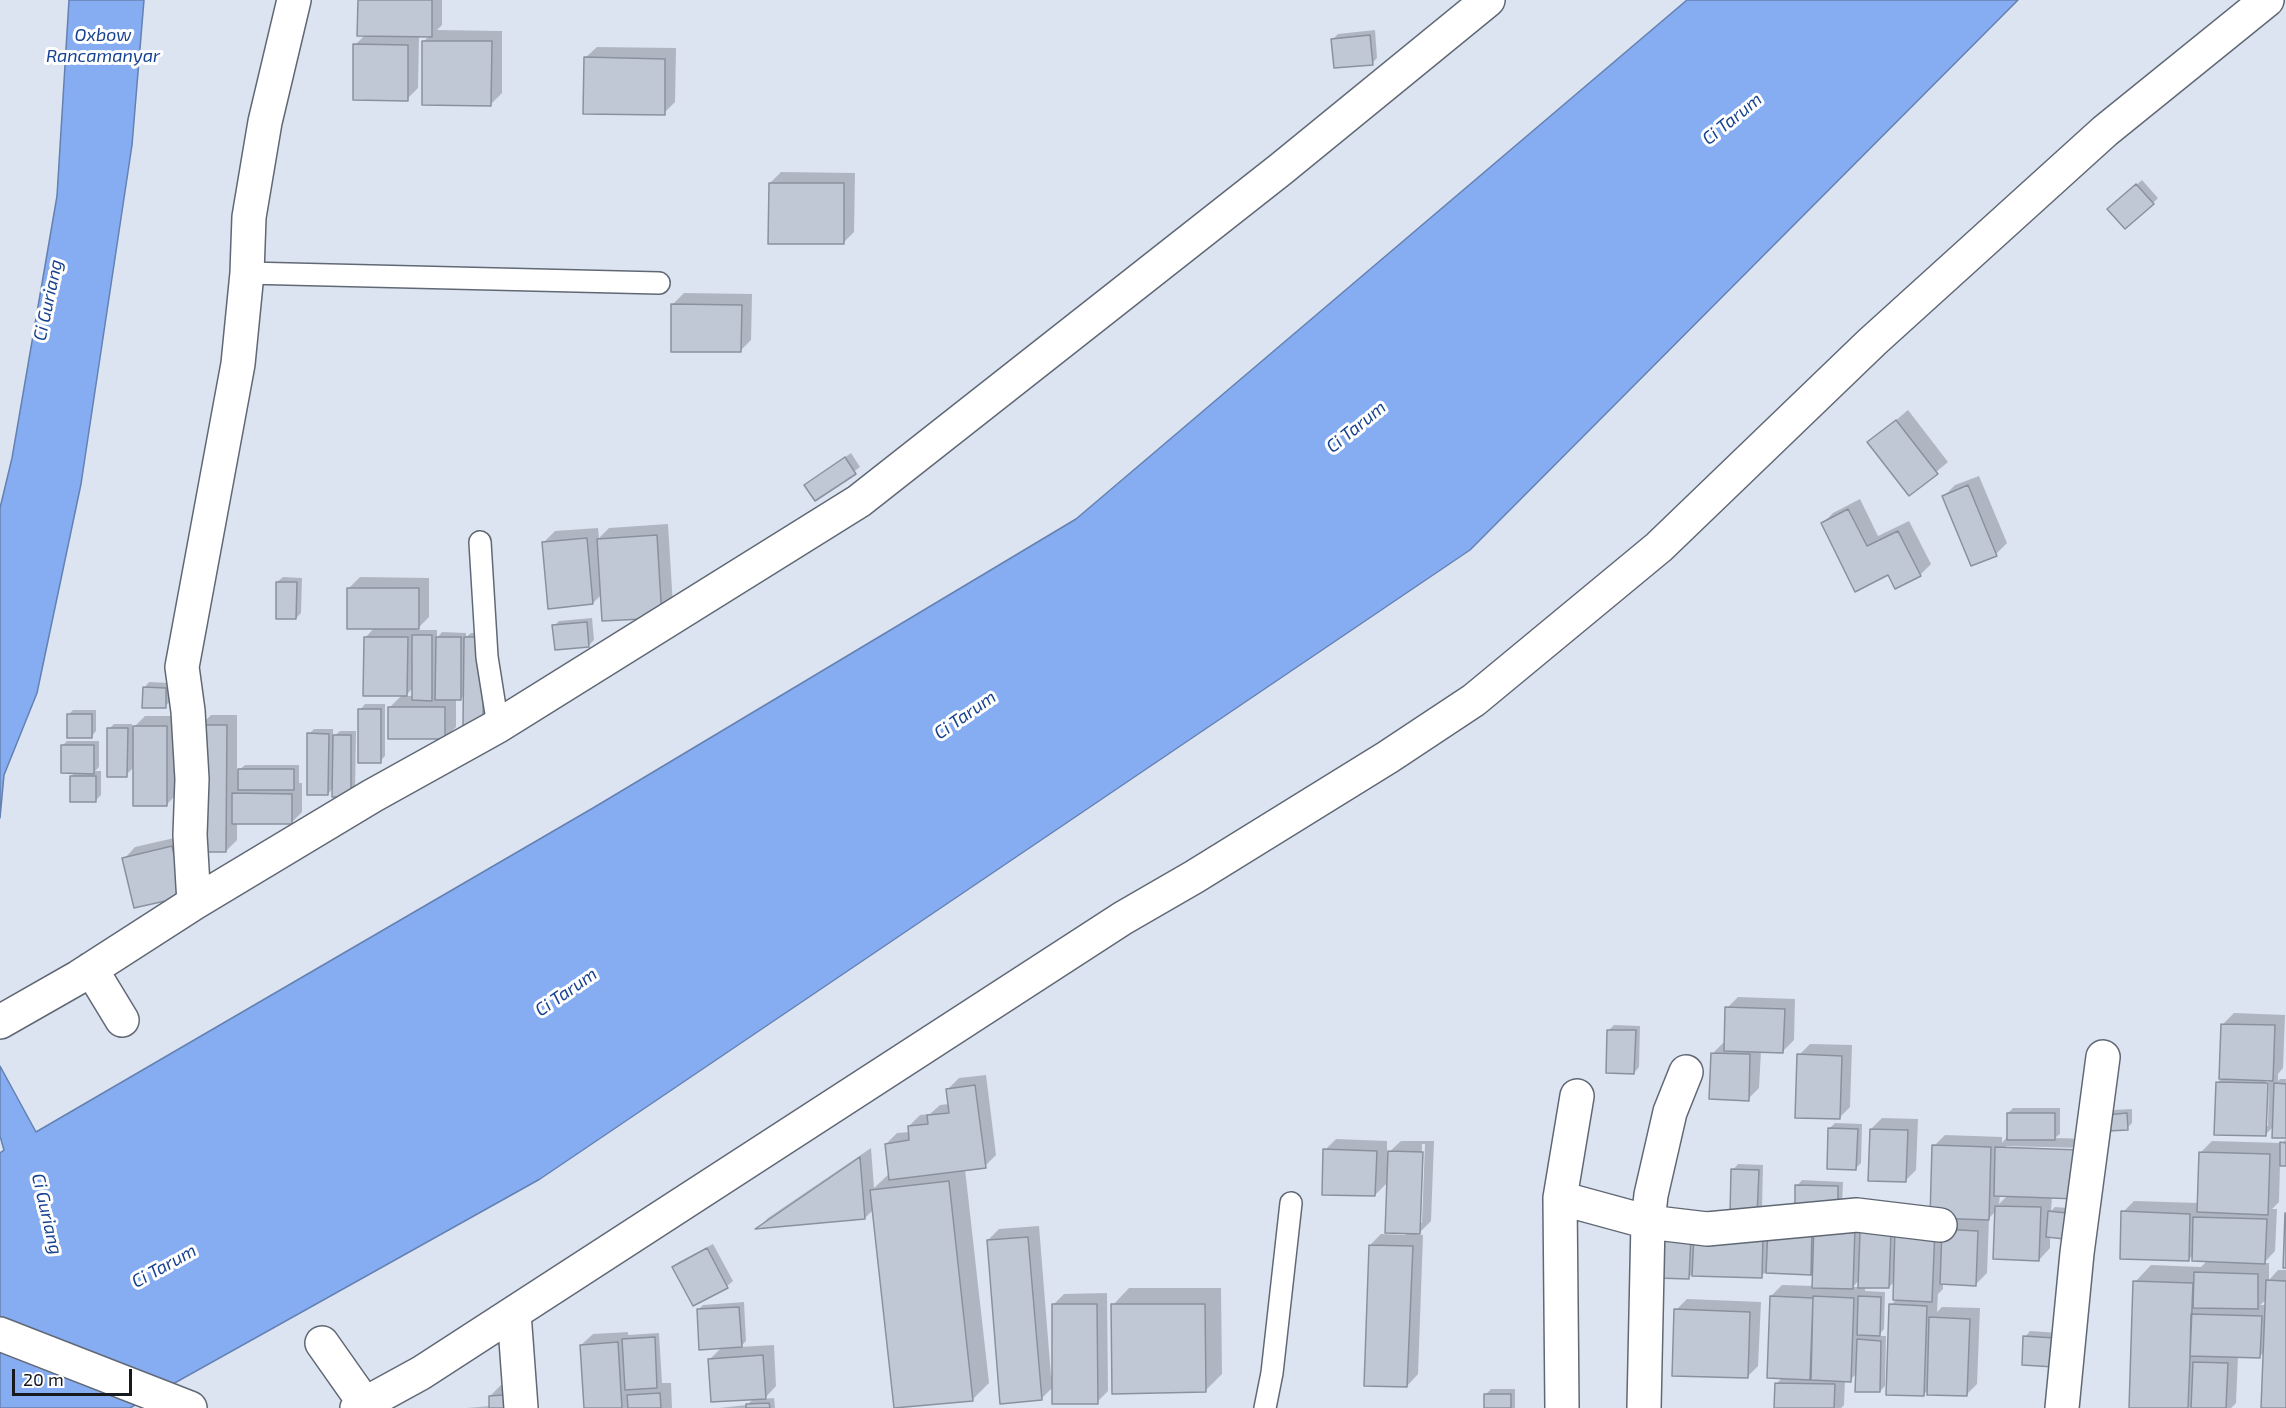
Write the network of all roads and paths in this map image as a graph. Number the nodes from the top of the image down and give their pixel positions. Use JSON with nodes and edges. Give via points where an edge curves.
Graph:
{"nodes":[{"id":1,"x":294,"y":0,"type":"edge"},
{"id":2,"x":1488,"y":0,"type":"edge"},
{"id":3,"x":2267,"y":0,"type":"edge"},
{"id":4,"x":248,"y":273,"type":"junction"},
{"id":5,"x":659,"y":283,"type":"dead end"},
{"id":6,"x":480,"y":542,"type":"dead end"},
{"id":7,"x":498,"y":726,"type":"junction"},
{"id":8,"x":194,"y":903,"type":"junction"},
{"id":9,"x":91,"y":969,"type":"junction"},
{"id":10,"x":122,"y":1020,"type":"dead end"},
{"id":11,"x":0,"y":1022,"type":"edge"},
{"id":12,"x":2103,"y":1057,"type":"dead end"},
{"id":13,"x":1686,"y":1071,"type":"dead end"},
{"id":14,"x":1577,"y":1096,"type":"dead end"},
{"id":15,"x":1560,"y":1198,"type":"junction"},
{"id":16,"x":1291,"y":1203,"type":"dead end"},
{"id":17,"x":1648,"y":1222,"type":"junction"},
{"id":18,"x":1940,"y":1225,"type":"dead end"},
{"id":19,"x":514,"y":1313,"type":"junction"},
{"id":20,"x":0,"y":1334,"type":"edge"},
{"id":21,"x":322,"y":1343,"type":"dead end"},
{"id":22,"x":361,"y":1406,"type":"edge"},
{"id":23,"x":189,"y":1408,"type":"edge"},
{"id":24,"x":521,"y":1408,"type":"edge"},
{"id":25,"x":1265,"y":1408,"type":"edge"},
{"id":26,"x":1562,"y":1408,"type":"edge"},
{"id":27,"x":1644,"y":1408,"type":"edge"},
{"id":28,"x":2062,"y":1408,"type":"edge"}],
"edges":[{"from":1,"to":4,"type":"street","via":[[265,122],[249,217]]},
{"from":2,"to":7,"type":"street","via":[[1281,169],[860,501]]},
{"from":3,"to":19,"type":"street","via":[[2105,131],[1872,342],[1659,547],[1474,700],[1388,757],[1123,918]]},
{"from":4,"to":5,"type":"lane"},
{"from":4,"to":8,"type":"street","via":[[238,363],[182,667],[189,711]]},
{"from":6,"to":7,"type":"lane","via":[[487,657]]},
{"from":7,"to":8,"type":"street"},
{"from":8,"to":9,"type":"street"},
{"from":9,"to":10,"type":"street"},
{"from":9,"to":11,"type":"street"},
{"from":12,"to":28,"type":"street","via":[[2077,1253]]},
{"from":13,"to":17,"type":"street","via":[[1670,1112]]},
{"from":14,"to":15,"type":"street"},
{"from":15,"to":17,"type":"street"},
{"from":15,"to":26,"type":"street"},
{"from":16,"to":25,"type":"lane"},
{"from":17,"to":18,"type":"street","via":[[1707,1229],[1857,1215]]},
{"from":17,"to":27,"type":"street"},
{"from":19,"to":22,"type":"street"},
{"from":19,"to":24,"type":"street"},
{"from":20,"to":23,"type":"street"},
{"from":21,"to":22,"type":"street"}]}
